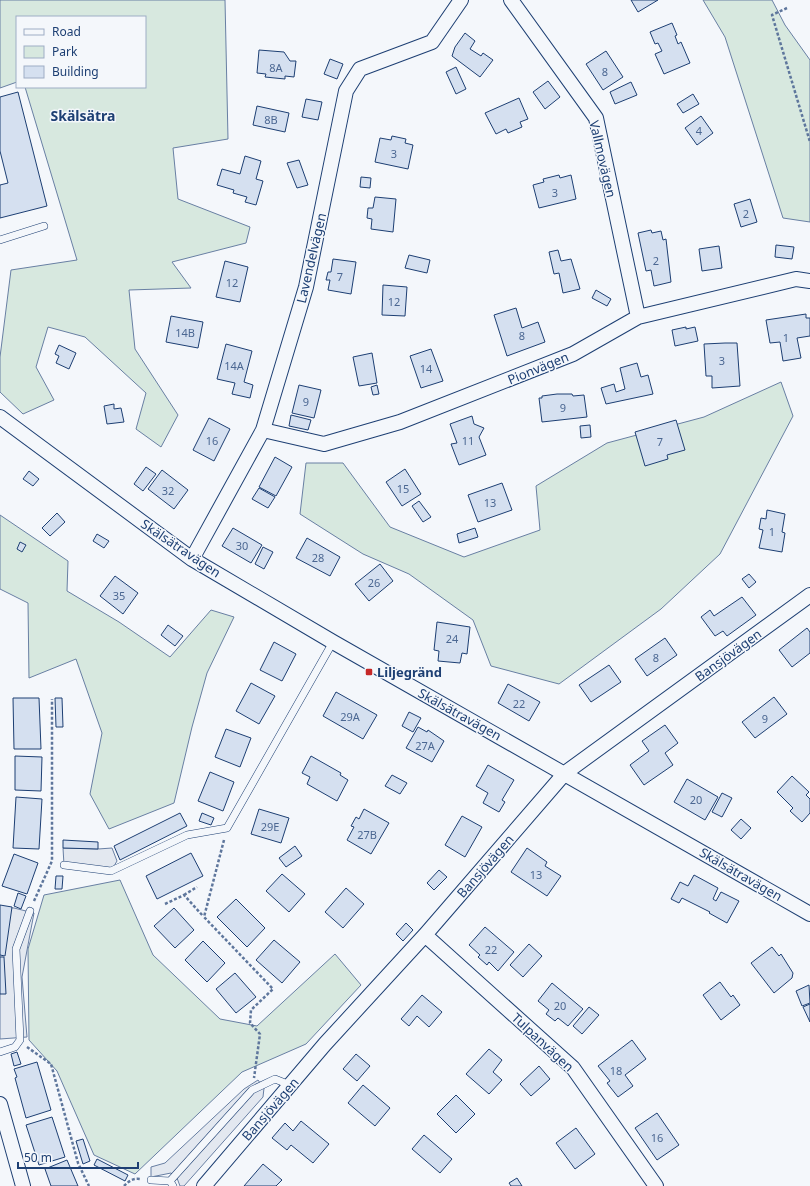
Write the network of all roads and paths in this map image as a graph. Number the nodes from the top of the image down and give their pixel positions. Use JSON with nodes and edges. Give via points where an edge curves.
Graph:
{"nodes":[{"id":1,"x":461,"y":0,"type":"edge"},
{"id":2,"x":511,"y":0,"type":"edge"},
{"id":3,"x":787,"y":8,"type":"dead end"},
{"id":4,"x":810,"y":142,"type":"edge"},
{"id":5,"x":44,"y":226,"type":"dead end"},
{"id":6,"x":0,"y":240,"type":"edge"},
{"id":7,"x":810,"y":281,"type":"edge"},
{"id":8,"x":638,"y":317,"type":"junction"},
{"id":9,"x":0,"y":417,"type":"edge"},
{"id":10,"x":263,"y":430,"type":"junction"},
{"id":11,"x":192,"y":558,"type":"junction"},
{"id":12,"x":810,"y":595,"type":"edge"},
{"id":13,"x":333,"y":642,"type":"junction"},
{"id":14,"x":52,"y":699,"type":"dead end"},
{"id":15,"x":565,"y":773,"type":"junction"},
{"id":16,"x":227,"y":828,"type":"junction"},
{"id":17,"x":64,"y":865,"type":"dead end"},
{"id":18,"x":197,"y":887,"type":"dead end"},
{"id":19,"x":184,"y":895,"type":"junction"},
{"id":20,"x":165,"y":904,"type":"dead end"},
{"id":21,"x":30,"y":911,"type":"joint"},
{"id":22,"x":810,"y":914,"type":"edge"},
{"id":23,"x":204,"y":917,"type":"junction"},
{"id":24,"x":426,"y":935,"type":"junction"},
{"id":25,"x":20,"y":1040,"type":"junction"},
{"id":26,"x":0,"y":1052,"type":"edge"},
{"id":27,"x":290,"y":1085,"type":"junction"},
{"id":28,"x":252,"y":1090,"type":"junction"},
{"id":29,"x":0,"y":1104,"type":"edge"},
{"id":30,"x":136,"y":1178,"type":"dead end"},
{"id":31,"x":151,"y":1180,"type":"dead end"},
{"id":32,"x":172,"y":1183,"type":"edge"},
{"id":33,"x":23,"y":1186,"type":"edge"},
{"id":34,"x":89,"y":1186,"type":"edge"},
{"id":35,"x":124,"y":1186,"type":"edge"},
{"id":36,"x":204,"y":1186,"type":"edge"},
{"id":37,"x":656,"y":1186,"type":"edge"}],
"edges":[{"from":1,"to":10,"type":"street","name":"Lavendelvägen","via":[[432,42],[360,69],[346,91],[306,287]]},
{"from":2,"to":8,"type":"street","name":"Vallmovägen","via":[[596,118]]},
{"from":3,"to":4,"type":"path","via":[[772,15]]},
{"from":5,"to":6,"type":"lane"},
{"from":7,"to":8,"type":"street","name":"Pionvägen","via":[[796,279]]},
{"from":8,"to":10,"type":"street","name":"Pionvägen","via":[[573,354],[400,422],[324,444]]},
{"from":9,"to":11,"type":"street","name":"Skälsätravägen"},
{"from":10,"to":11,"type":"street","name":"Lavendelvägen"},
{"from":11,"to":13,"type":"street","name":"Skälsätravägen"},
{"from":12,"to":15,"type":"street","name":"Bansjövägen"},
{"from":13,"to":15,"type":"street","name":"Skälsätravägen"},
{"from":13,"to":16,"type":"lane"},
{"from":14,"to":21,"type":"path","via":[[52,861]]},
{"from":15,"to":22,"type":"street","name":"Skälsätravägen"},
{"from":15,"to":24,"type":"street","name":"Bansjövägen"},
{"from":16,"to":17,"type":"lane","via":[[187,835],[111,871]]},
{"from":16,"to":23,"type":"path"},
{"from":18,"to":19,"type":"path"},
{"from":19,"to":20,"type":"path"},
{"from":19,"to":23,"type":"path"},
{"from":21,"to":25,"type":"lane","via":[[16,949]]},
{"from":23,"to":28,"type":"path","via":[[273,989],[251,1010],[250,1023],[260,1034]]},
{"from":24,"to":27,"type":"street","name":"Bansjövägen"},
{"from":24,"to":37,"type":"street","name":"Tulpanvägen","via":[[573,1068]]},
{"from":25,"to":26,"type":"lane","via":[[15,1047]]},
{"from":25,"to":34,"type":"path","via":[[51,1064],[78,1163]]},
{"from":27,"to":28,"type":"lane","via":[[275,1079]]},
{"from":27,"to":36,"type":"street","name":"Bansjövägen"},
{"from":28,"to":32,"type":"lane"},
{"from":29,"to":33,"type":"street"},
{"from":30,"to":35,"type":"path"},
{"from":31,"to":32,"type":"lane"}]}
